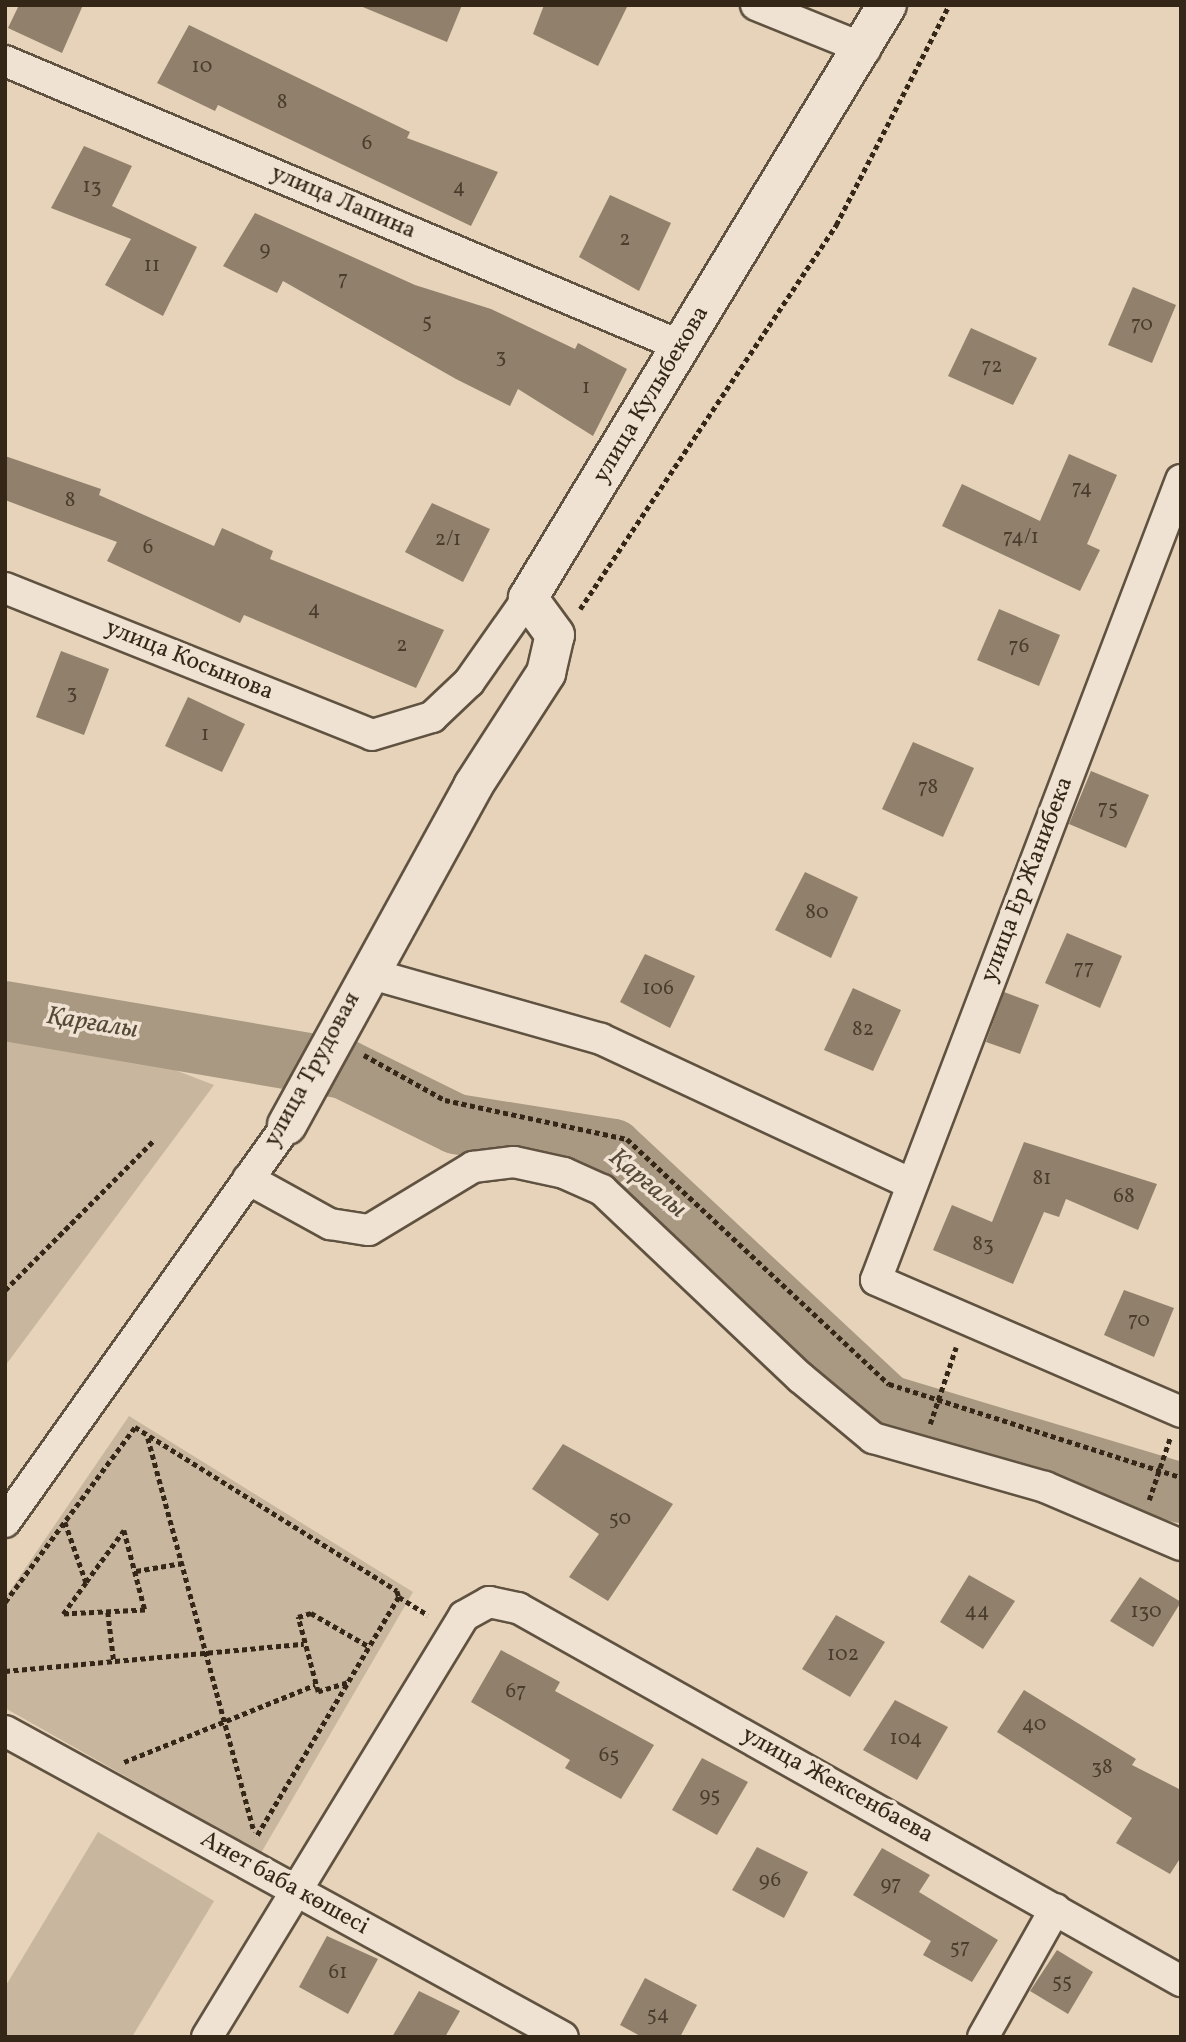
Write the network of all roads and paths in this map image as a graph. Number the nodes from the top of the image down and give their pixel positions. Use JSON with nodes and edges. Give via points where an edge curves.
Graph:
{"nodes":[{"id":1,"x":756,"y":5,"type":"edge"},
{"id":2,"x":887,"y":5,"type":"edge"},
{"id":3,"x":949,"y":5,"type":"edge"},
{"id":4,"x":864,"y":49,"type":"junction"},
{"id":5,"x":5,"y":61,"type":"edge"},
{"id":6,"x":681,"y":346,"type":"junction"},
{"id":7,"x":1181,"y":480,"type":"edge"},
{"id":8,"x":5,"y":588,"type":"edge"},
{"id":9,"x":528,"y":598,"type":"junction"},
{"id":10,"x":554,"y":648,"type":"junction"},
{"id":11,"x":372,"y":735,"type":"joint"},
{"id":12,"x":368,"y":973,"type":"junction"},
{"id":13,"x":331,"y":1040,"type":"junction"},
{"id":14,"x":287,"y":1125,"type":"joint"},
{"id":15,"x":153,"y":1141,"type":"dead end"},
{"id":16,"x":248,"y":1179,"type":"junction"},
{"id":17,"x":912,"y":1184,"type":"junction"},
{"id":18,"x":5,"y":1290,"type":"edge"},
{"id":19,"x":967,"y":1316,"type":"junction"},
{"id":20,"x":937,"y":1396,"type":"junction"},
{"id":21,"x":1180,"y":1410,"type":"edge"},
{"id":22,"x":928,"y":1431,"type":"dead end"},
{"id":23,"x":148,"y":1437,"type":"junction"},
{"id":24,"x":1160,"y":1467,"type":"junction"},
{"id":25,"x":1181,"y":1478,"type":"edge"},
{"id":26,"x":1152,"y":1494,"type":"dead end"},
{"id":27,"x":65,"y":1521,"type":"junction"},
{"id":28,"x":5,"y":1522,"type":"edge"},
{"id":29,"x":1181,"y":1545,"type":"edge"},
{"id":30,"x":182,"y":1563,"type":"junction"},
{"id":31,"x":136,"y":1571,"type":"junction"},
{"id":32,"x":86,"y":1582,"type":"junction"},
{"id":33,"x":5,"y":1602,"type":"edge"},
{"id":34,"x":108,"y":1612,"type":"junction"},
{"id":35,"x":304,"y":1644,"type":"junction"},
{"id":36,"x":370,"y":1647,"type":"junction"},
{"id":37,"x":206,"y":1654,"type":"junction"},
{"id":38,"x":114,"y":1662,"type":"junction"},
{"id":39,"x":5,"y":1671,"type":"edge"},
{"id":40,"x":348,"y":1683,"type":"junction"},
{"id":41,"x":315,"y":1685,"type":"junction"},
{"id":42,"x":224,"y":1721,"type":"junction"},
{"id":43,"x":5,"y":1731,"type":"edge"},
{"id":44,"x":127,"y":1772,"type":"dead end"},
{"id":45,"x":244,"y":1832,"type":"dead end"},
{"id":46,"x":256,"y":1838,"type":"junction"},
{"id":47,"x":293,"y":1889,"type":"junction"},
{"id":48,"x":1055,"y":1909,"type":"junction"},
{"id":49,"x":1181,"y":1981,"type":"edge"},
{"id":50,"x":207,"y":2037,"type":"edge"},
{"id":51,"x":563,"y":2037,"type":"edge"},
{"id":52,"x":983,"y":2037,"type":"edge"}],
"edges":[{"from":1,"to":4,"type":"street"},
{"from":2,"to":4,"type":"street","name":"улица Кулыбекова"},
{"from":3,"to":10,"type":"path","via":[[836,225]]},
{"from":4,"to":6,"type":"street","name":"улица Кулыбекова"},
{"from":5,"to":6,"type":"street","name":"улица Лапина"},
{"from":6,"to":9,"type":"street","name":"улица Кулыбекова"},
{"from":7,"to":17,"type":"street","name":"улица Ер Жанибека"},
{"from":8,"to":11,"type":"street","name":"улица Косынова"},
{"from":9,"to":10,"type":"street","via":[[551,622]]},
{"from":9,"to":11,"type":"street","name":"улица Кулыбекова","via":[[469,682],[432,717]]},
{"from":10,"to":12,"type":"street","name":"улица Трудовая","via":[[546,673],[473,786]]},
{"from":12,"to":13,"type":"street","name":"улица Трудовая"},
{"from":12,"to":17,"type":"street","via":[[601,1039]]},
{"from":13,"to":14,"type":"street","name":"улица Трудовая"},
{"from":13,"to":20,"type":"path","via":[[445,1100],[627,1139],[889,1384]]},
{"from":14,"to":16,"type":"street","name":"улица Трудовая"},
{"from":15,"to":18,"type":"path"},
{"from":16,"to":28,"type":"street","name":"улица Трудовая"},
{"from":16,"to":29,"type":"street","via":[[330,1224],[369,1230],[473,1167],[514,1162],[564,1173],[602,1190],[801,1378],[873,1438],[1045,1487]]},
{"from":17,"to":19,"type":"street","name":"улица Ер Жанибека","via":[[876,1280]]},
{"from":19,"to":20,"type":"path"},
{"from":19,"to":21,"type":"street"},
{"from":20,"to":22,"type":"path"},
{"from":20,"to":24,"type":"path"},
{"from":23,"to":27,"type":"path","via":[[135,1427]]},
{"from":23,"to":30,"type":"path"},
{"from":23,"to":36,"type":"path","via":[[397,1591],[399,1597]]},
{"from":24,"to":25,"type":"path"},
{"from":24,"to":26,"type":"path"},
{"from":27,"to":32,"type":"path"},
{"from":27,"to":33,"type":"path"},
{"from":30,"to":31,"type":"path"},
{"from":30,"to":37,"type":"path"},
{"from":31,"to":32,"type":"path","via":[[124,1530]]},
{"from":31,"to":34,"type":"path","via":[[145,1610]]},
{"from":32,"to":34,"type":"path","via":[[63,1614]]},
{"from":34,"to":38,"type":"path"},
{"from":35,"to":36,"type":"path","via":[[298,1616],[304,1612]]},
{"from":35,"to":37,"type":"path"},
{"from":35,"to":41,"type":"path"},
{"from":36,"to":40,"type":"path"},
{"from":37,"to":38,"type":"path"},
{"from":37,"to":42,"type":"path"},
{"from":38,"to":39,"type":"path"},
{"from":40,"to":41,"type":"path","via":[[324,1693]]},
{"from":40,"to":46,"type":"path"},
{"from":41,"to":42,"type":"path"},
{"from":42,"to":44,"type":"path","via":[[115,1766]]},
{"from":42,"to":46,"type":"path"},
{"from":43,"to":47,"type":"street","name":"Анет баба көшесі"},
{"from":45,"to":46,"type":"path"},
{"from":47,"to":48,"type":"street","name":"улица Жексенбаева","via":[[464,1616],[489,1602],[518,1608]]},
{"from":47,"to":50,"type":"street"},
{"from":47,"to":51,"type":"street","name":"Анет баба көшесі"},
{"from":48,"to":49,"type":"street","name":"улица Жексенбаева"},
{"from":48,"to":52,"type":"street"}]}
